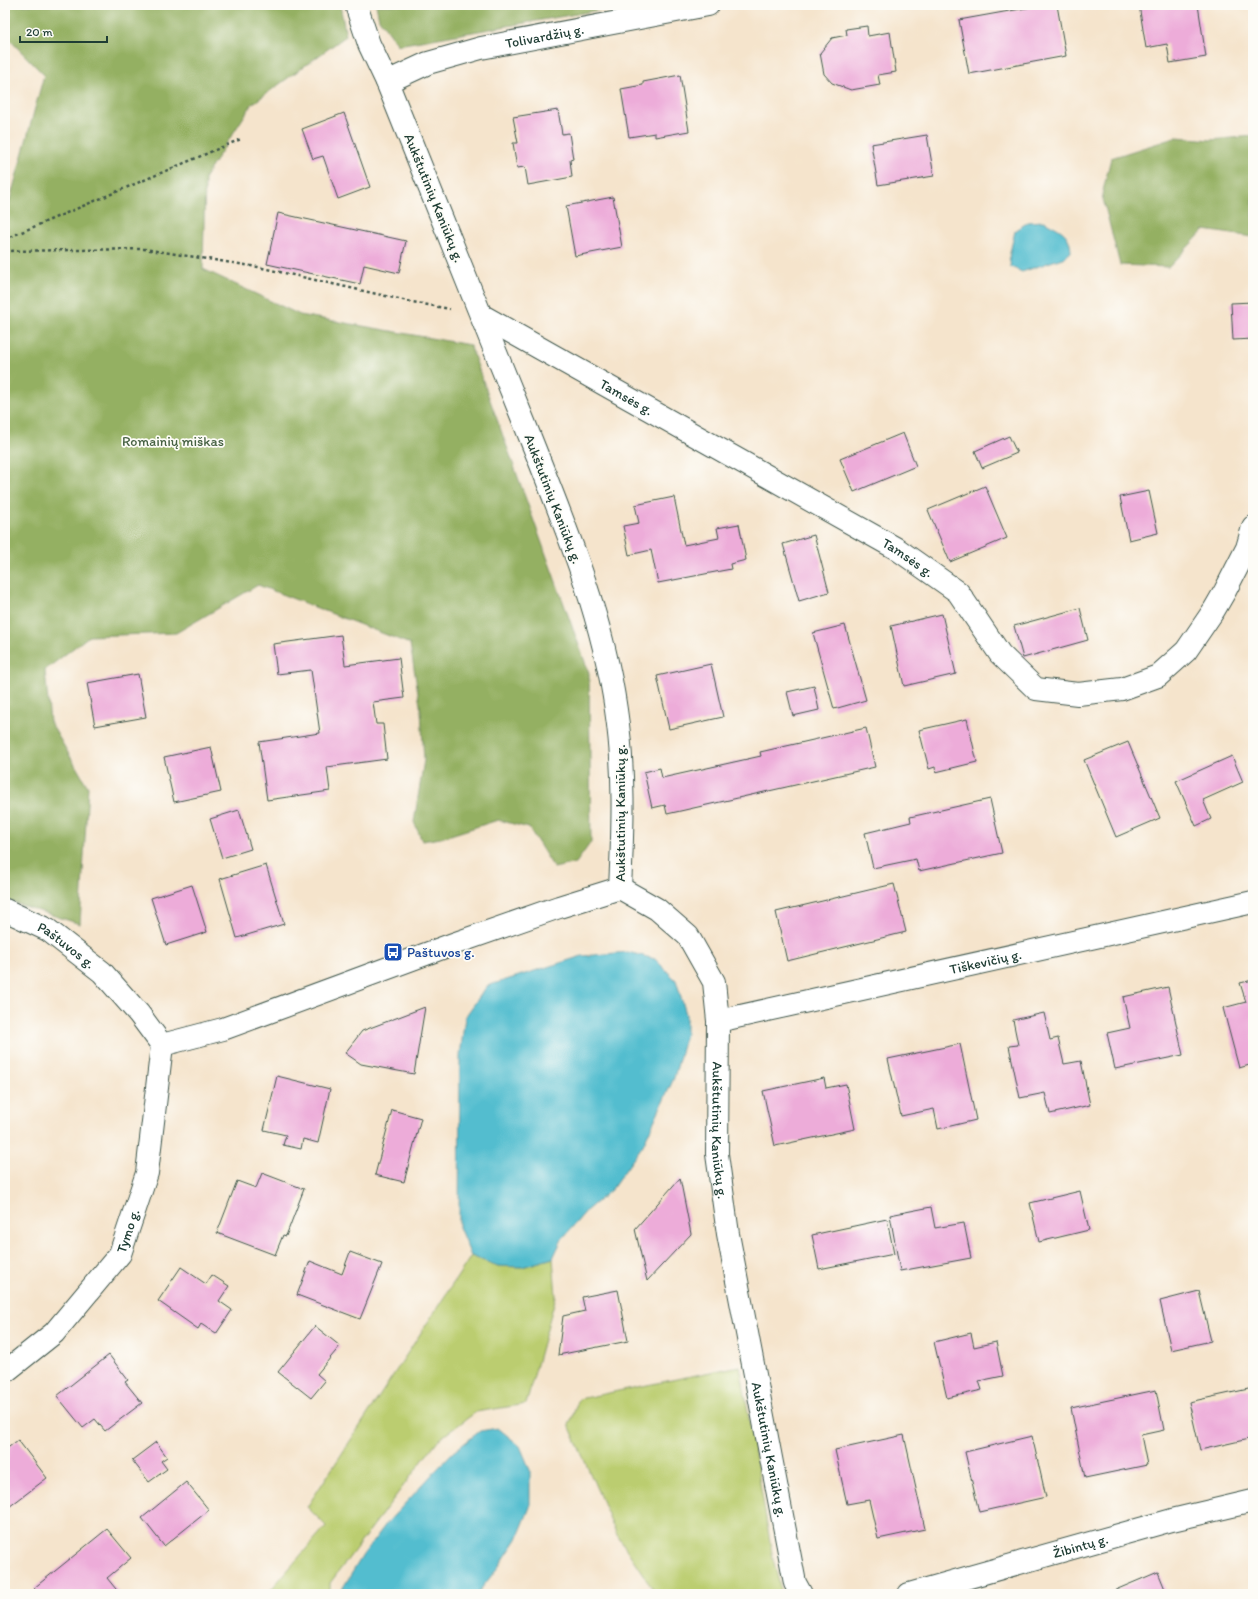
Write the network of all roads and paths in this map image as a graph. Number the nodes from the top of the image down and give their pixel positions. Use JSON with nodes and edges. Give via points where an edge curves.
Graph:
{"nodes":[{"id":1,"x":356,"y":5,"type":"edge"},
{"id":2,"x":708,"y":5,"type":"edge"},
{"id":3,"x":387,"y":82,"type":"junction"},
{"id":4,"x":241,"y":139,"type":"dead end"},
{"id":5,"x":5,"y":239,"type":"edge"},
{"id":6,"x":5,"y":251,"type":"edge"},
{"id":7,"x":481,"y":315,"type":"junction"},
{"id":8,"x":1253,"y":527,"type":"edge"},
{"id":9,"x":620,"y":888,"type":"junction"},
{"id":10,"x":1253,"y":902,"type":"edge"},
{"id":11,"x":5,"y":910,"type":"edge"},
{"id":12,"x":718,"y":1021,"type":"junction"},
{"id":13,"x":162,"y":1045,"type":"junction"},
{"id":14,"x":5,"y":1372,"type":"edge"},
{"id":15,"x":1253,"y":1501,"type":"edge"},
{"id":16,"x":801,"y":1594,"type":"edge"},
{"id":17,"x":909,"y":1594,"type":"edge"}],
"edges":[{"from":1,"to":3,"type":"street","name":"Aukštutinių Kaniūkų g.","via":[[369,44]]},
{"from":2,"to":3,"type":"street","name":"Tolivardžių g.","via":[[481,48],[428,63]]},
{"from":3,"to":7,"type":"street","name":"Aukštutinių Kaniūkų g."},
{"from":4,"to":5,"type":"path"},
{"from":6,"to":7,"type":"path","via":[[144,249],[258,267]]},
{"from":7,"to":8,"type":"street","name":"Tamsės g.","via":[[897,549],[958,592],[1000,654],[1036,689],[1078,694],[1122,689],[1158,676],[1186,651],[1214,610],[1247,548]]},
{"from":7,"to":9,"type":"street","name":"Aukštutinių Kaniūkų g.","via":[[573,547],[599,630],[616,708],[622,762],[623,830]]},
{"from":9,"to":12,"type":"street","name":"Aukštutinių Kaniūkų g.","via":[[656,909],[688,936],[714,982]]},
{"from":9,"to":13,"type":"street","via":[[453,944],[223,1029]]},
{"from":10,"to":12,"type":"street","name":"Tiškevičių g."},
{"from":11,"to":13,"type":"street","name":"Paštuvos g.","via":[[48,930],[102,972]]},
{"from":12,"to":16,"type":"street","name":"Aukštutinių Kaniūkų g.","via":[[717,1154],[728,1234],[796,1583]]},
{"from":13,"to":14,"type":"street","name":"Tymo g.","via":[[147,1173],[120,1254],[54,1334]]},
{"from":15,"to":17,"type":"street","name":"Žibintų g.","via":[[1172,1520]]}]}
